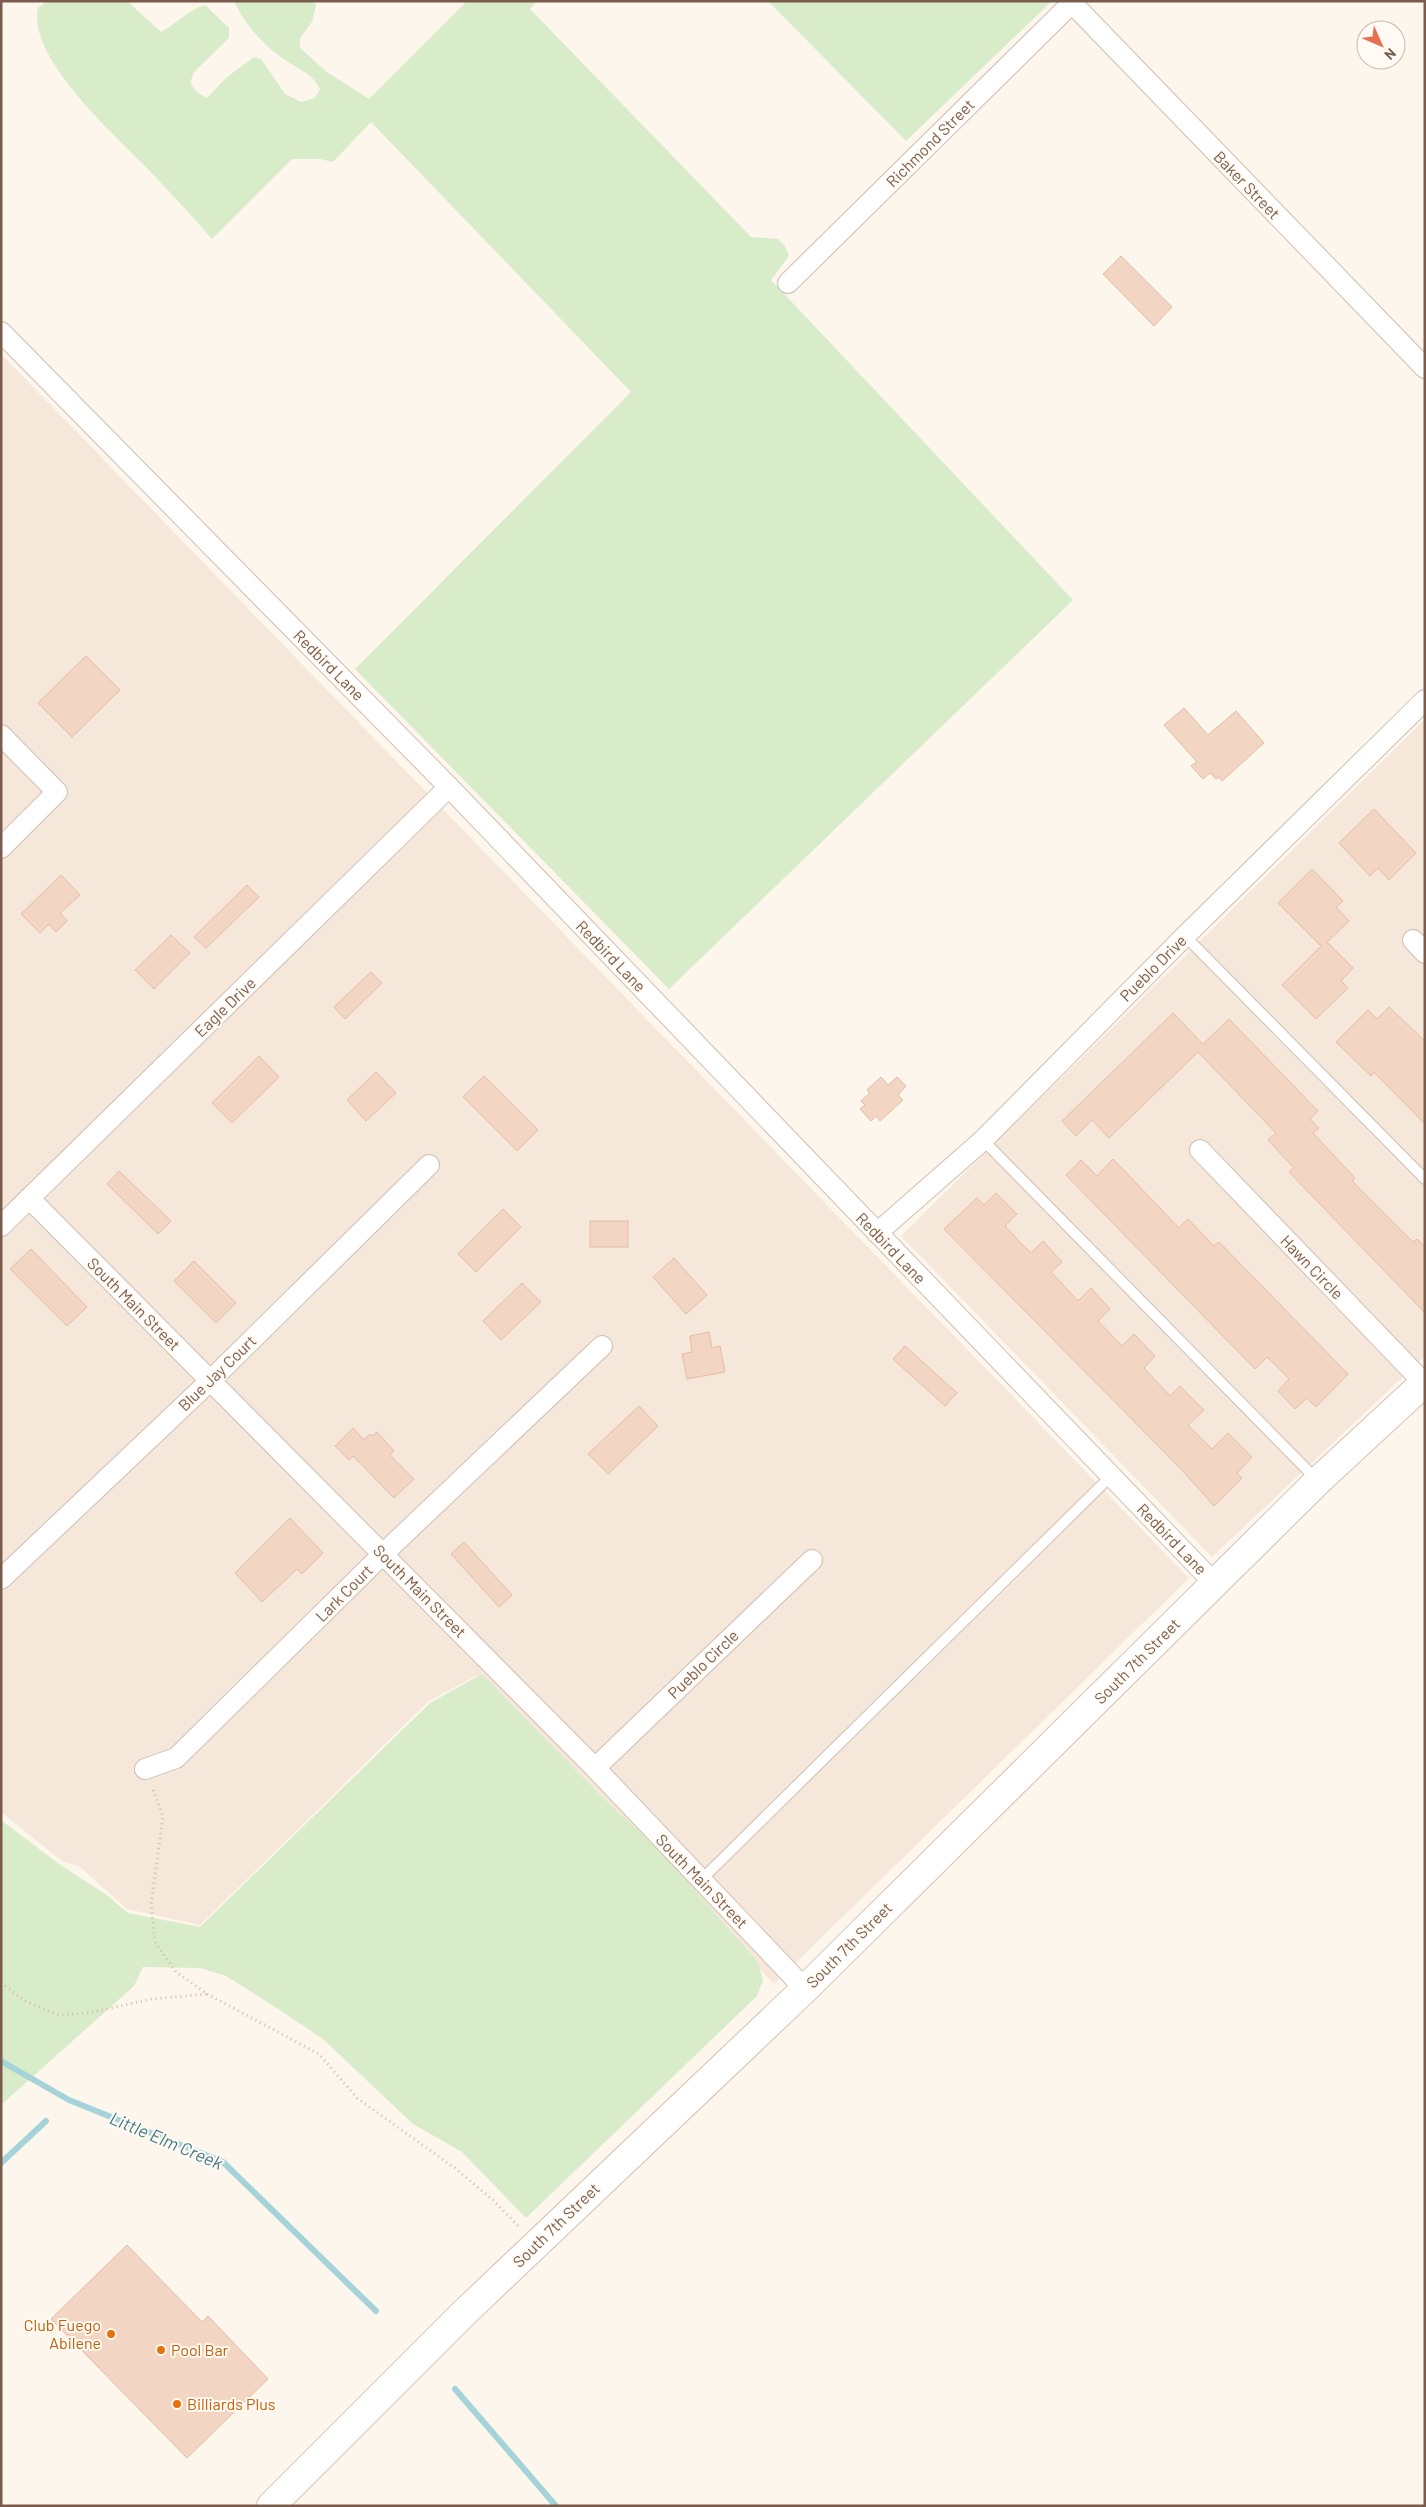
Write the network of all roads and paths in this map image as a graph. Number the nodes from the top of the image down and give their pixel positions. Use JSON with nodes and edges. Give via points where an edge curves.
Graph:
{"nodes":[{"id":1,"x":1071,"y":2,"type":"edge"},
{"id":2,"x":788,"y":283,"type":"dead end"},
{"id":3,"x":1,"y":332,"type":"edge"},
{"id":4,"x":1425,"y":368,"type":"edge"},
{"id":5,"x":1425,"y":700,"type":"edge"},
{"id":6,"x":1,"y":735,"type":"edge"},
{"id":7,"x":449,"y":787,"type":"junction"},
{"id":8,"x":1,"y":848,"type":"edge"},
{"id":9,"x":1185,"y":936,"type":"junction"},
{"id":10,"x":983,"y":1140,"type":"junction"},
{"id":11,"x":1200,"y":1150,"type":"dead end"},
{"id":12,"x":429,"y":1165,"type":"dead end"},
{"id":13,"x":1425,"y":1179,"type":"edge"},
{"id":14,"x":29,"y":1198,"type":"junction"},
{"id":15,"x":1,"y":1226,"type":"edge"},
{"id":16,"x":877,"y":1234,"type":"junction"},
{"id":17,"x":602,"y":1346,"type":"dead end"},
{"id":18,"x":210,"y":1381,"type":"junction"},
{"id":19,"x":1424,"y":1383,"type":"edge"},
{"id":20,"x":1111,"y":1476,"type":"junction"},
{"id":21,"x":1318,"y":1482,"type":"junction"},
{"id":22,"x":383,"y":1554,"type":"junction"},
{"id":23,"x":812,"y":1560,"type":"dead end"},
{"id":24,"x":1,"y":1579,"type":"edge"},
{"id":25,"x":1215,"y":1584,"type":"junction"},
{"id":26,"x":595,"y":1768,"type":"junction"},
{"id":27,"x":145,"y":1769,"type":"joint"},
{"id":28,"x":701,"y":1880,"type":"junction"},
{"id":29,"x":1,"y":1983,"type":"edge"},
{"id":30,"x":805,"y":1989,"type":"junction"},
{"id":31,"x":207,"y":1994,"type":"junction"},
{"id":32,"x":536,"y":2245,"type":"junction"},
{"id":33,"x":271,"y":2506,"type":"edge"}],
"edges":[{"from":1,"to":2,"type":"street","name":"Richmond Street"},
{"from":1,"to":4,"type":"street","name":"Baker Street"},
{"from":3,"to":7,"type":"street","name":"Redbird Lane"},
{"from":5,"to":9,"type":"street","name":"Pueblo Drive"},
{"from":6,"to":8,"type":"street","via":[[57,792]]},
{"from":7,"to":14,"type":"street","name":"Eagle Drive"},
{"from":7,"to":16,"type":"street","name":"Redbird Lane"},
{"from":9,"to":10,"type":"street","name":"Pueblo Drive"},
{"from":9,"to":13,"type":"lane"},
{"from":10,"to":16,"type":"street","name":"Pueblo Drive"},
{"from":10,"to":21,"type":"lane"},
{"from":11,"to":19,"type":"street","name":"Hawn Circle"},
{"from":12,"to":18,"type":"street","name":"Blue Jay Court"},
{"from":14,"to":15,"type":"street","name":"Eagle Drive"},
{"from":14,"to":18,"type":"street","name":"South Main Street"},
{"from":16,"to":20,"type":"street","name":"Redbird Lane"},
{"from":17,"to":22,"type":"street","name":"Lark Court"},
{"from":18,"to":22,"type":"street","name":"South Main Street"},
{"from":18,"to":24,"type":"street","name":"Blue Jay Court"},
{"from":19,"to":21,"type":"main road","name":"South 7th Street"},
{"from":20,"to":25,"type":"street","name":"Redbird Lane"},
{"from":20,"to":28,"type":"lane"},
{"from":21,"to":25,"type":"main road","name":"South 7th Street"},
{"from":22,"to":26,"type":"street","name":"South Main Street"},
{"from":22,"to":27,"type":"street","name":"Lark Court","via":[[176,1758]]},
{"from":23,"to":26,"type":"street","name":"Pueblo Circle"},
{"from":25,"to":30,"type":"main road","name":"South 7th Street"},
{"from":26,"to":28,"type":"street","name":"South Main Street"},
{"from":27,"to":31,"type":"path","via":[[163,1817],[151,1905],[155,1942],[176,1972]]},
{"from":28,"to":30,"type":"street","name":"South Main Street"},
{"from":29,"to":31,"type":"path","via":[[24,2001],[60,2015],[88,2013],[151,1999]]},
{"from":30,"to":32,"type":"main road","name":"South 7th Street"},
{"from":31,"to":32,"type":"path","via":[[319,2054],[358,2098],[456,2169],[493,2200]]},
{"from":32,"to":33,"type":"main road","name":"South 7th Street"}]}
